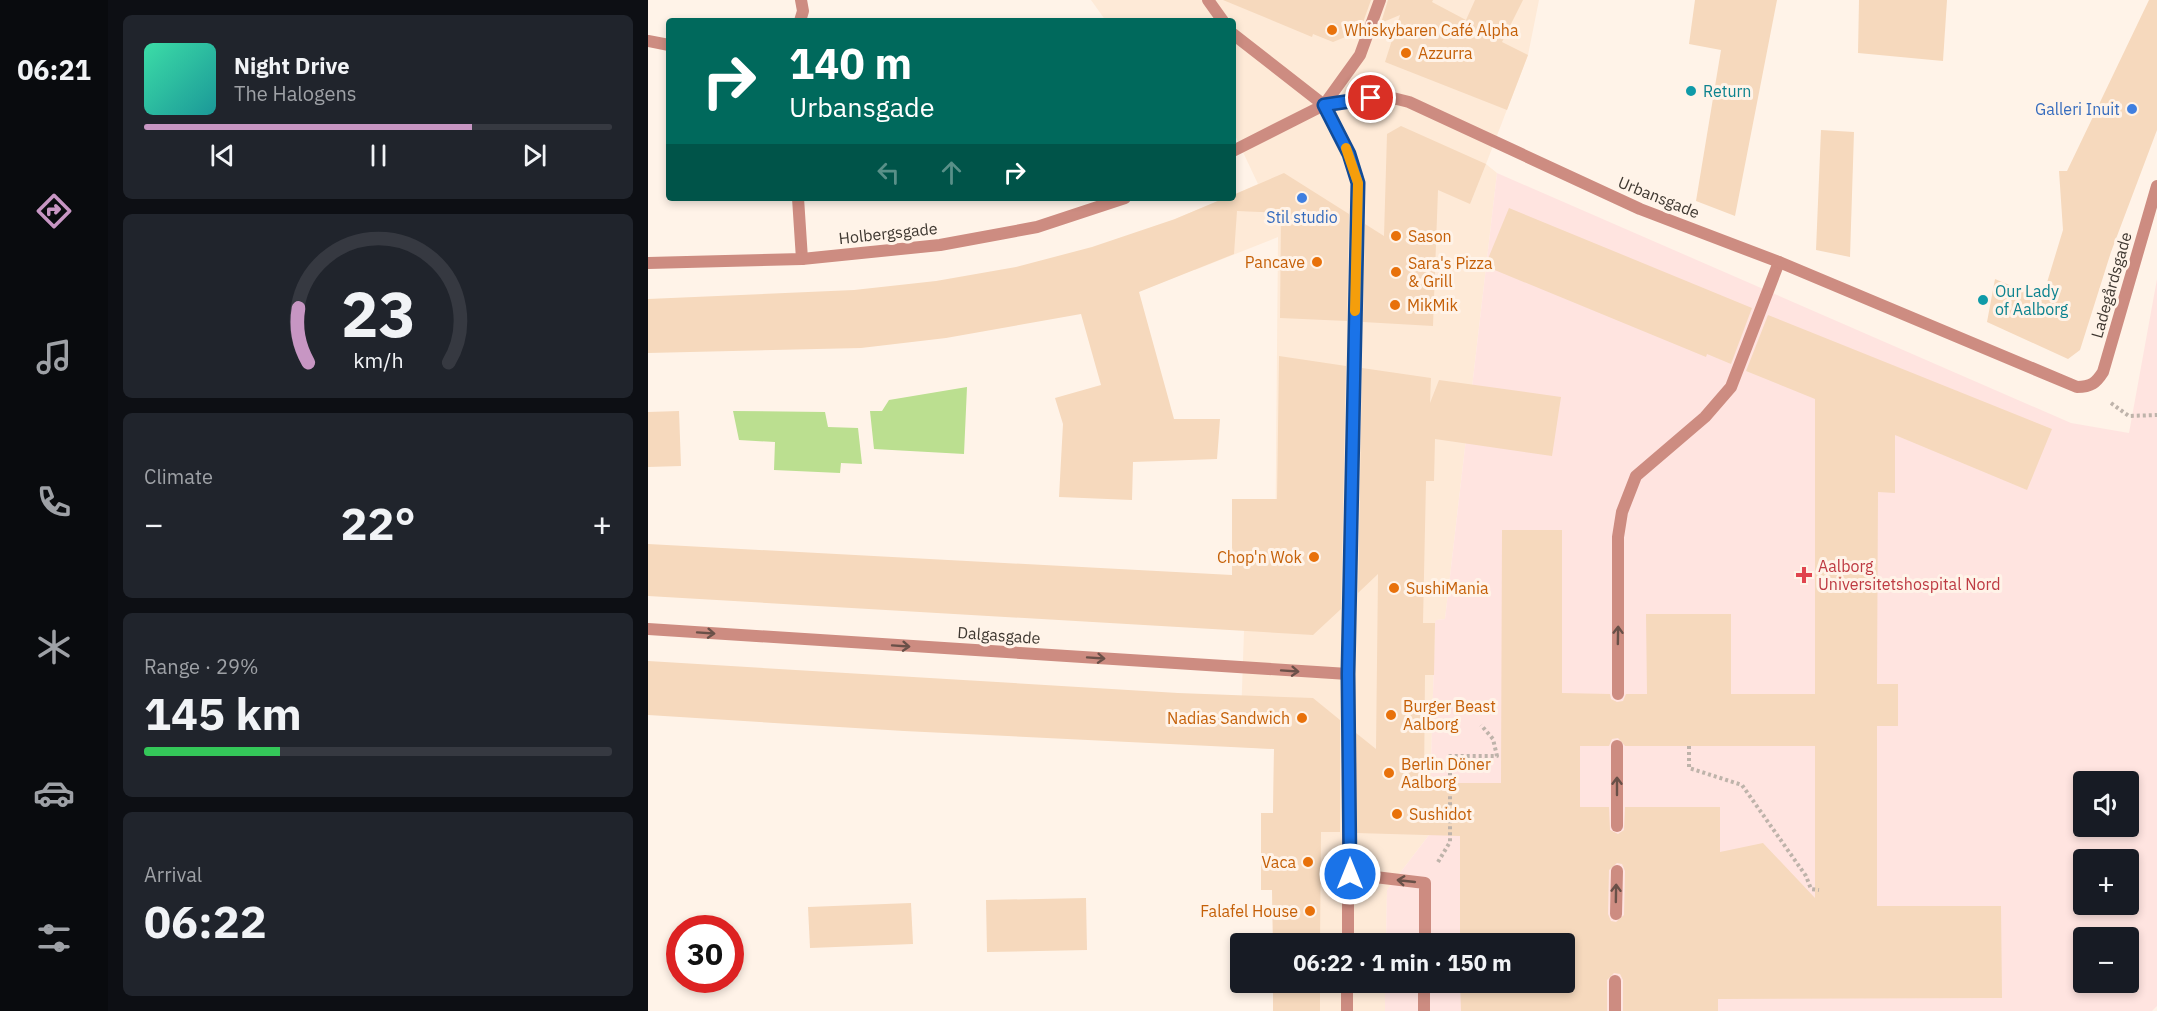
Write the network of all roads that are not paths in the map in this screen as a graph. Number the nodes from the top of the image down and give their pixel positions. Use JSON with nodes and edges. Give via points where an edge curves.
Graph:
{"nodes":[{"id":1,"x":801,"y":0,"type":"edge"},
{"id":2,"x":1208,"y":0,"type":"edge"},
{"id":3,"x":1380,"y":0,"type":"edge"},
{"id":4,"x":801,"y":18,"type":"edge"},
{"id":5,"x":1221,"y":18,"type":"edge"},
{"id":6,"x":1236,"y":36,"type":"edge"},
{"id":7,"x":648,"y":41,"type":"edge"},
{"id":8,"x":666,"y":44,"type":"edge"},
{"id":9,"x":1324,"y":105,"type":"junction"},
{"id":10,"x":1236,"y":149,"type":"edge"},
{"id":11,"x":2157,"y":186,"type":"edge"},
{"id":12,"x":798,"y":201,"type":"edge"},
{"id":13,"x":1116,"y":201,"type":"edge"},
{"id":14,"x":802,"y":259,"type":"junction"},
{"id":15,"x":1779,"y":262,"type":"junction"},
{"id":16,"x":648,"y":263,"type":"edge"},
{"id":17,"x":2088,"y":387,"type":"joint"},
{"id":18,"x":648,"y":629,"type":"edge"},
{"id":19,"x":1348,"y":674,"type":"junction"},
{"id":20,"x":1618,"y":694,"type":"dead end"},
{"id":21,"x":1617,"y":746,"type":"dead end"},
{"id":22,"x":1617,"y":826,"type":"dead end"},
{"id":23,"x":1617,"y":871,"type":"dead end"},
{"id":24,"x":1350,"y":874,"type":"junction"},
{"id":25,"x":1616,"y":914,"type":"dead end"},
{"id":26,"x":1348,"y":933,"type":"edge"},
{"id":27,"x":1425,"y":933,"type":"edge"},
{"id":28,"x":1615,"y":981,"type":"dead end"},
{"id":29,"x":1347,"y":993,"type":"edge"},
{"id":30,"x":1424,"y":993,"type":"edge"},
{"id":31,"x":1347,"y":1011,"type":"edge"},
{"id":32,"x":1424,"y":1011,"type":"edge"},
{"id":33,"x":1615,"y":1011,"type":"edge"}],
"edges":[{"from":1,"to":4,"type":"street"},
{"from":2,"to":5,"type":"street"},
{"from":3,"to":9,"type":"street","via":[[1360,55]]},
{"from":6,"to":9,"type":"street"},
{"from":7,"to":8,"type":"street"},
{"from":9,"to":10,"type":"street"},
{"from":9,"to":15,"type":"street","name":"Urbansgade","via":[[1389,97],[1409,102],[1640,209]]},
{"from":9,"to":19,"type":"street","via":[[1349,154],[1358,183]]},
{"from":11,"to":17,"type":"street","name":"Ladegårdsgade","via":[[2103,372]]},
{"from":12,"to":14,"type":"street"},
{"from":13,"to":14,"type":"street","name":"Holbergsgade","via":[[1037,227],[940,245]]},
{"from":14,"to":16,"type":"street","name":"Holbergsgade"},
{"from":15,"to":17,"type":"street","name":"Urbansgade","via":[[2066,384]]},
{"from":20,"to":15,"type":"street","one_way":true,"via":[[1618,537],[1622,512],[1636,476],[1705,417],[1731,387]]},
{"from":18,"to":19,"type":"street","name":"Dalgasgade","one_way":true},
{"from":19,"to":24,"type":"street"},
{"from":22,"to":21,"type":"street","one_way":true},
{"from":25,"to":23,"type":"street","one_way":true},
{"from":24,"to":26,"type":"street"},
{"from":27,"to":24,"type":"street","one_way":true,"via":[[1425,883]]},
{"from":28,"to":33,"type":"street"},
{"from":29,"to":31,"type":"street"},
{"from":30,"to":32,"type":"street"}]}
